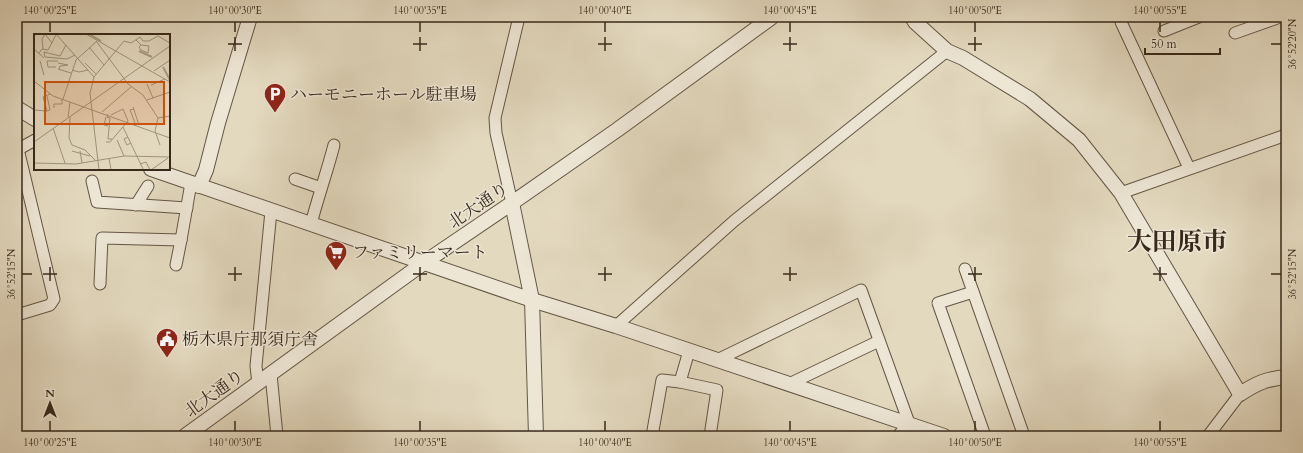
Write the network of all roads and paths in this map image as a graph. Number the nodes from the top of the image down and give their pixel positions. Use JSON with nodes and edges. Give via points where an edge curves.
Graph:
{"nodes":[{"id":1,"x":250,"y":17,"type":"edge"},
{"id":2,"x":519,"y":17,"type":"edge"},
{"id":3,"x":772,"y":17,"type":"edge"},
{"id":4,"x":912,"y":17,"type":"edge"},
{"id":5,"x":1199,"y":17,"type":"edge"},
{"id":6,"x":1280,"y":17,"type":"edge"},
{"id":7,"x":1121,"y":22,"type":"dead end"},
{"id":8,"x":1164,"y":31,"type":"dead end"},
{"id":9,"x":1235,"y":33,"type":"dead end"},
{"id":10,"x":947,"y":51,"type":"junction"},
{"id":11,"x":17,"y":108,"type":"edge"},
{"id":12,"x":34,"y":118,"type":"edge"},
{"id":13,"x":1286,"y":135,"type":"edge"},
{"id":14,"x":34,"y":141,"type":"edge"},
{"id":15,"x":334,"y":145,"type":"dead end"},
{"id":16,"x":18,"y":150,"type":"edge"},
{"id":17,"x":1189,"y":168,"type":"junction"},
{"id":18,"x":154,"y":170,"type":"edge"},
{"id":19,"x":295,"y":179,"type":"dead end"},
{"id":20,"x":92,"y":181,"type":"dead end"},
{"id":21,"x":195,"y":185,"type":"junction"},
{"id":22,"x":148,"y":186,"type":"dead end"},
{"id":23,"x":321,"y":188,"type":"junction"},
{"id":24,"x":1121,"y":192,"type":"junction"},
{"id":25,"x":512,"y":204,"type":"junction"},
{"id":26,"x":136,"y":205,"type":"junction"},
{"id":27,"x":187,"y":208,"type":"junction"},
{"id":28,"x":271,"y":211,"type":"junction"},
{"id":29,"x":311,"y":224,"type":"junction"},
{"id":30,"x":181,"y":240,"type":"junction"},
{"id":31,"x":425,"y":262,"type":"junction"},
{"id":32,"x":176,"y":265,"type":"dead end"},
{"id":33,"x":965,"y":269,"type":"dead end"},
{"id":34,"x":100,"y":284,"type":"dead end"},
{"id":35,"x":973,"y":292,"type":"junction"},
{"id":36,"x":532,"y":300,"type":"junction"},
{"id":37,"x":18,"y":311,"type":"edge"},
{"id":38,"x":616,"y":326,"type":"junction"},
{"id":39,"x":880,"y":341,"type":"junction"},
{"id":40,"x":689,"y":351,"type":"junction"},
{"id":41,"x":717,"y":360,"type":"junction"},
{"id":42,"x":271,"y":374,"type":"junction"},
{"id":43,"x":1286,"y":377,"type":"edge"},
{"id":44,"x":680,"y":382,"type":"junction"},
{"id":45,"x":258,"y":384,"type":"junction"},
{"id":46,"x":789,"y":384,"type":"junction"},
{"id":47,"x":1240,"y":394,"type":"junction"},
{"id":48,"x":909,"y":424,"type":"junction"},
{"id":49,"x":185,"y":436,"type":"edge"},
{"id":50,"x":276,"y":436,"type":"edge"},
{"id":51,"x":536,"y":436,"type":"edge"},
{"id":52,"x":652,"y":436,"type":"edge"},
{"id":53,"x":710,"y":436,"type":"edge"},
{"id":54,"x":898,"y":436,"type":"edge"},
{"id":55,"x":944,"y":436,"type":"edge"},
{"id":56,"x":985,"y":436,"type":"edge"},
{"id":57,"x":1024,"y":436,"type":"edge"},
{"id":58,"x":1208,"y":436,"type":"edge"}],
"edges":[{"from":1,"to":21,"type":"street","via":[[206,170]]},
{"from":2,"to":25,"type":"street","via":[[495,118]]},
{"from":3,"to":25,"type":"street","name":"北大通り"},
{"from":4,"to":10,"type":"street"},
{"from":5,"to":8,"type":"street"},
{"from":6,"to":9,"type":"street"},
{"from":7,"to":17,"type":"street"},
{"from":10,"to":24,"type":"street","via":[[1030,99],[1079,140]]},
{"from":10,"to":38,"type":"street","via":[[734,221]]},
{"from":11,"to":12,"type":"street"},
{"from":13,"to":17,"type":"street"},
{"from":14,"to":16,"type":"street"},
{"from":15,"to":23,"type":"street"},
{"from":16,"to":37,"type":"street","via":[[54,299],[50,305]]},
{"from":17,"to":24,"type":"street"},
{"from":18,"to":21,"type":"street"},
{"from":19,"to":23,"type":"street"},
{"from":20,"to":26,"type":"street","via":[[97,202]]},
{"from":21,"to":27,"type":"street"},
{"from":21,"to":28,"type":"street"},
{"from":22,"to":26,"type":"street"},
{"from":23,"to":29,"type":"street"},
{"from":24,"to":47,"type":"street"},
{"from":25,"to":31,"type":"street","name":"北大通り"},
{"from":25,"to":36,"type":"street"},
{"from":26,"to":27,"type":"street"},
{"from":27,"to":30,"type":"street"},
{"from":28,"to":29,"type":"street"},
{"from":28,"to":45,"type":"street","via":[[256,366]]},
{"from":29,"to":31,"type":"street"},
{"from":30,"to":32,"type":"street"},
{"from":30,"to":34,"type":"street","via":[[102,238]]},
{"from":31,"to":36,"type":"street"},
{"from":31,"to":42,"type":"street","name":"北大通り"},
{"from":33,"to":35,"type":"street"},
{"from":35,"to":56,"type":"street","via":[[938,303]]},
{"from":35,"to":57,"type":"street"},
{"from":36,"to":38,"type":"street"},
{"from":36,"to":51,"type":"street"},
{"from":38,"to":40,"type":"street"},
{"from":39,"to":41,"type":"street","via":[[862,290]]},
{"from":39,"to":46,"type":"street"},
{"from":39,"to":48,"type":"street"},
{"from":40,"to":41,"type":"street"},
{"from":40,"to":44,"type":"street"},
{"from":41,"to":46,"type":"street"},
{"from":42,"to":45,"type":"street","name":"北大通り"},
{"from":42,"to":50,"type":"street"},
{"from":43,"to":47,"type":"street","via":[[1256,384]]},
{"from":44,"to":52,"type":"street","via":[[662,380]]},
{"from":44,"to":53,"type":"street","via":[[718,390]]},
{"from":45,"to":49,"type":"street","name":"北大通り"},
{"from":46,"to":48,"type":"street"},
{"from":47,"to":58,"type":"street"},
{"from":48,"to":54,"type":"street"},
{"from":48,"to":55,"type":"street"}]}
